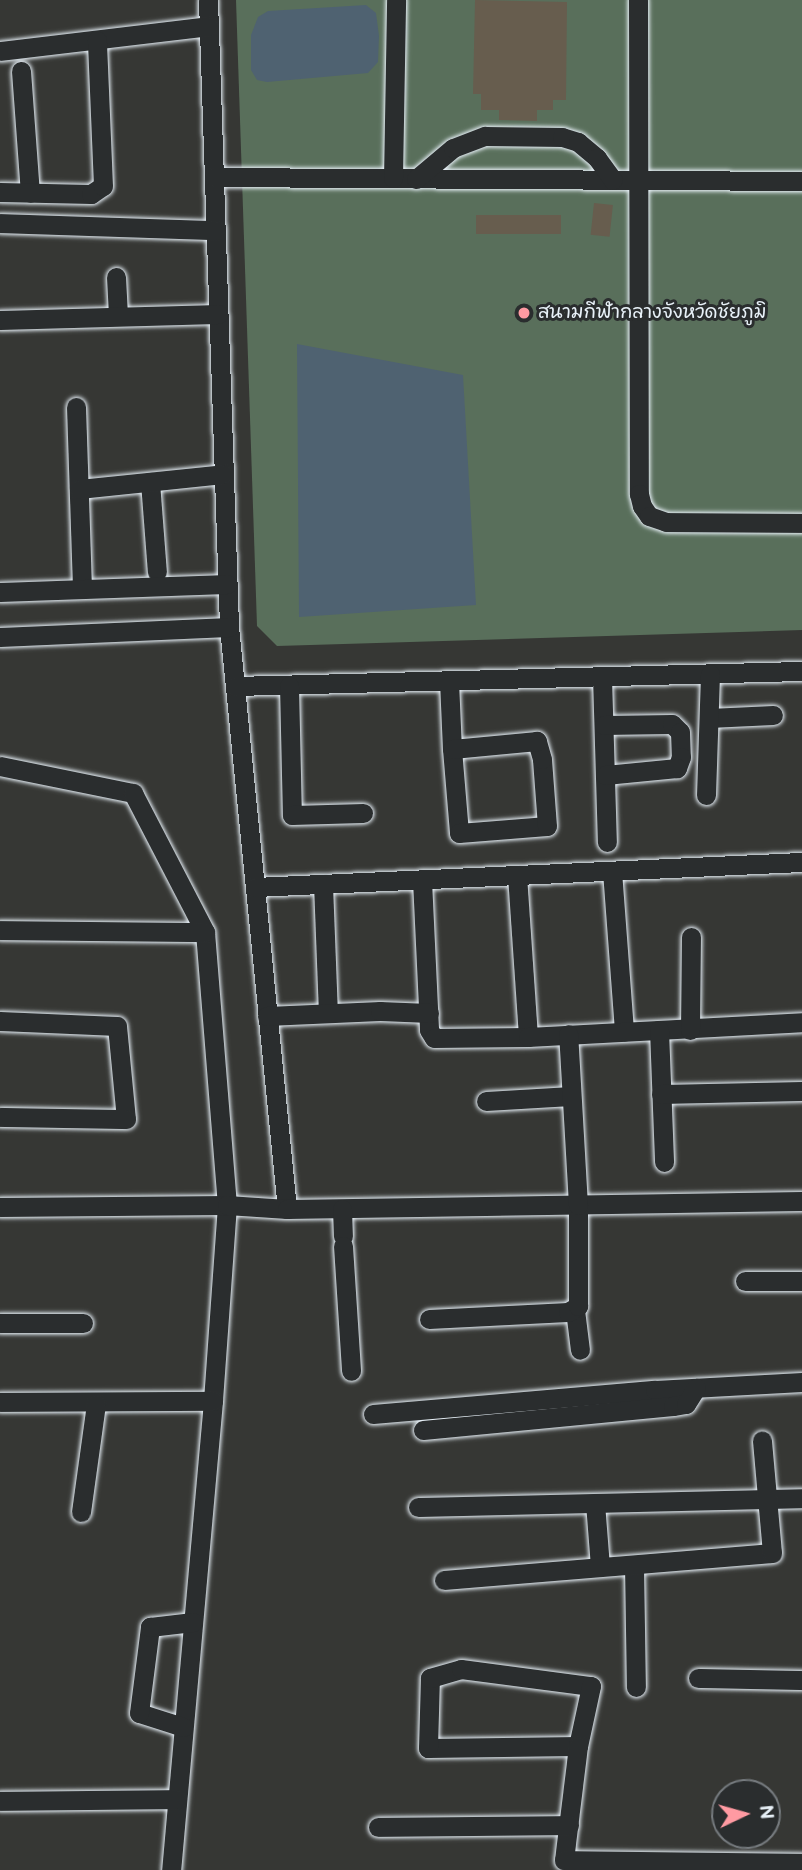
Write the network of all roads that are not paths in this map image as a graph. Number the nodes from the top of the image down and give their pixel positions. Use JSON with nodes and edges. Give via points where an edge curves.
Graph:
{"nodes":[{"id":1,"x":208,"y":0,"type":"edge"},
{"id":2,"x":396,"y":0,"type":"edge"},
{"id":3,"x":638,"y":0,"type":"edge"},
{"id":4,"x":209,"y":26,"type":"junction"},
{"id":5,"x":97,"y":40,"type":"junction"},
{"id":6,"x":0,"y":51,"type":"edge"},
{"id":7,"x":20,"y":71,"type":"dead end"},
{"id":8,"x":214,"y":177,"type":"junction"},
{"id":9,"x":393,"y":178,"type":"junction"},
{"id":10,"x":416,"y":178,"type":"junction"},
{"id":11,"x":613,"y":180,"type":"junction"},
{"id":12,"x":638,"y":180,"type":"junction"},
{"id":13,"x":802,"y":181,"type":"edge"},
{"id":14,"x":0,"y":192,"type":"edge"},
{"id":15,"x":30,"y":193,"type":"junction"},
{"id":16,"x":0,"y":223,"type":"edge"},
{"id":17,"x":215,"y":230,"type":"junction"},
{"id":18,"x":116,"y":277,"type":"dead end"},
{"id":19,"x":218,"y":314,"type":"junction"},
{"id":20,"x":118,"y":316,"type":"junction"},
{"id":21,"x":0,"y":320,"type":"edge"},
{"id":22,"x":76,"y":407,"type":"dead end"},
{"id":23,"x":223,"y":474,"type":"junction"},
{"id":24,"x":150,"y":482,"type":"junction"},
{"id":25,"x":79,"y":489,"type":"junction"},
{"id":26,"x":802,"y":523,"type":"edge"},
{"id":27,"x":158,"y":572,"type":"dead end"},
{"id":28,"x":227,"y":584,"type":"junction"},
{"id":29,"x":82,"y":589,"type":"junction"},
{"id":30,"x":0,"y":592,"type":"edge"},
{"id":31,"x":229,"y":627,"type":"junction"},
{"id":32,"x":0,"y":637,"type":"edge"},
{"id":33,"x":802,"y":671,"type":"edge"},
{"id":34,"x":710,"y":674,"type":"junction"},
{"id":35,"x":602,"y":677,"type":"junction"},
{"id":36,"x":449,"y":681,"type":"junction"},
{"id":37,"x":234,"y":686,"type":"junction"},
{"id":38,"x":289,"y":686,"type":"junction"},
{"id":39,"x":773,"y":715,"type":"dead end"},
{"id":40,"x":709,"y":718,"type":"junction"},
{"id":41,"x":604,"y":725,"type":"junction"},
{"id":42,"x":452,"y":749,"type":"junction"},
{"id":43,"x":0,"y":766,"type":"edge"},
{"id":44,"x":605,"y":775,"type":"junction"},
{"id":45,"x":706,"y":795,"type":"dead end"},
{"id":46,"x":363,"y":813,"type":"dead end"},
{"id":47,"x":607,"y":842,"type":"dead end"},
{"id":48,"x":802,"y":862,"type":"edge"},
{"id":49,"x":612,"y":871,"type":"junction"},
{"id":50,"x":517,"y":875,"type":"junction"},
{"id":51,"x":422,"y":880,"type":"junction"},
{"id":52,"x":323,"y":884,"type":"junction"},
{"id":53,"x":255,"y":887,"type":"junction"},
{"id":54,"x":0,"y":930,"type":"edge"},
{"id":55,"x":205,"y":932,"type":"junction"},
{"id":56,"x":691,"y":937,"type":"dead end"},
{"id":57,"x":328,"y":1013,"type":"junction"},
{"id":58,"x":429,"y":1013,"type":"junction"},
{"id":59,"x":267,"y":1016,"type":"junction"},
{"id":60,"x":0,"y":1021,"type":"edge"},
{"id":61,"x":802,"y":1022,"type":"edge"},
{"id":62,"x":659,"y":1030,"type":"junction"},
{"id":63,"x":690,"y":1030,"type":"junction"},
{"id":64,"x":624,"y":1032,"type":"junction"},
{"id":65,"x":568,"y":1034,"type":"junction"},
{"id":66,"x":528,"y":1037,"type":"junction"},
{"id":67,"x":802,"y":1091,"type":"edge"},
{"id":68,"x":662,"y":1094,"type":"junction"},
{"id":69,"x":571,"y":1096,"type":"junction"},
{"id":70,"x":486,"y":1101,"type":"dead end"},
{"id":71,"x":0,"y":1117,"type":"edge"},
{"id":72,"x":664,"y":1162,"type":"dead end"},
{"id":73,"x":802,"y":1201,"type":"edge"},
{"id":74,"x":227,"y":1205,"type":"junction"},
{"id":75,"x":578,"y":1205,"type":"junction"},
{"id":76,"x":0,"y":1207,"type":"edge"},
{"id":77,"x":287,"y":1209,"type":"junction"},
{"id":78,"x":342,"y":1209,"type":"junction"},
{"id":79,"x":745,"y":1281,"type":"dead end"},
{"id":80,"x":802,"y":1281,"type":"edge"},
{"id":81,"x":575,"y":1310,"type":"junction"},
{"id":82,"x":429,"y":1319,"type":"dead end"},
{"id":83,"x":0,"y":1323,"type":"edge"},
{"id":84,"x":83,"y":1323,"type":"dead end"},
{"id":85,"x":580,"y":1350,"type":"dead end"},
{"id":86,"x":351,"y":1371,"type":"dead end"},
{"id":87,"x":802,"y":1382,"type":"edge"},
{"id":88,"x":696,"y":1388,"type":"junction"},
{"id":89,"x":213,"y":1401,"type":"junction"},
{"id":90,"x":0,"y":1402,"type":"edge"},
{"id":91,"x":96,"y":1404,"type":"junction"},
{"id":92,"x":373,"y":1414,"type":"dead end"},
{"id":93,"x":423,"y":1430,"type":"dead end"},
{"id":94,"x":762,"y":1440,"type":"dead end"},
{"id":95,"x":802,"y":1497,"type":"edge"},
{"id":96,"x":768,"y":1498,"type":"junction"},
{"id":97,"x":596,"y":1503,"type":"junction"},
{"id":98,"x":418,"y":1507,"type":"dead end"},
{"id":99,"x":81,"y":1512,"type":"dead end"},
{"id":100,"x":634,"y":1565,"type":"junction"},
{"id":101,"x":600,"y":1567,"type":"junction"},
{"id":102,"x":444,"y":1580,"type":"dead end"},
{"id":103,"x":193,"y":1622,"type":"junction"},
{"id":104,"x":698,"y":1678,"type":"dead end"},
{"id":105,"x":802,"y":1680,"type":"edge"},
{"id":106,"x":636,"y":1687,"type":"dead end"},
{"id":107,"x":183,"y":1727,"type":"junction"},
{"id":108,"x":578,"y":1746,"type":"junction"},
{"id":109,"x":177,"y":1799,"type":"junction"},
{"id":110,"x":0,"y":1801,"type":"edge"},
{"id":111,"x":569,"y":1825,"type":"junction"},
{"id":112,"x":378,"y":1827,"type":"dead end"},
{"id":113,"x":802,"y":1863,"type":"edge"},
{"id":114,"x":171,"y":1870,"type":"edge"}],
"edges":[{"from":1,"to":4,"type":"street"},
{"from":2,"to":9,"type":"street"},
{"from":3,"to":12,"type":"street"},
{"from":4,"to":5,"type":"street"},
{"from":4,"to":8,"type":"street"},
{"from":5,"to":6,"type":"street"},
{"from":5,"to":15,"type":"street","via":[[103,186],[91,194]]},
{"from":7,"to":15,"type":"street"},
{"from":8,"to":9,"type":"street"},
{"from":8,"to":17,"type":"street"},
{"from":9,"to":10,"type":"street"},
{"from":10,"to":11,"type":"street"},
{"from":10,"to":11,"type":"street","via":[[453,148],[485,136],[562,137],[578,142]]},
{"from":11,"to":12,"type":"street"},
{"from":12,"to":13,"type":"street"},
{"from":12,"to":26,"type":"street","via":[[642,506],[649,516],[666,522]]},
{"from":14,"to":15,"type":"street"},
{"from":16,"to":17,"type":"street"},
{"from":17,"to":19,"type":"street"},
{"from":18,"to":20,"type":"street"},
{"from":19,"to":20,"type":"street"},
{"from":19,"to":23,"type":"street"},
{"from":20,"to":21,"type":"street"},
{"from":22,"to":25,"type":"street"},
{"from":23,"to":24,"type":"street"},
{"from":23,"to":28,"type":"street"},
{"from":24,"to":25,"type":"street"},
{"from":24,"to":27,"type":"street"},
{"from":25,"to":29,"type":"street"},
{"from":28,"to":29,"type":"street"},
{"from":28,"to":31,"type":"street"},
{"from":29,"to":30,"type":"street"},
{"from":31,"to":32,"type":"street"},
{"from":31,"to":37,"type":"street"},
{"from":33,"to":34,"type":"street"},
{"from":34,"to":35,"type":"street"},
{"from":34,"to":40,"type":"street"},
{"from":35,"to":36,"type":"street"},
{"from":35,"to":41,"type":"street"},
{"from":36,"to":38,"type":"street"},
{"from":36,"to":42,"type":"street"},
{"from":37,"to":38,"type":"street"},
{"from":37,"to":53,"type":"street"},
{"from":38,"to":46,"type":"street","via":[[292,815]]},
{"from":39,"to":40,"type":"street"},
{"from":40,"to":45,"type":"street"},
{"from":41,"to":44,"type":"street"},
{"from":41,"to":44,"type":"street","via":[[672,724],[680,732],[681,757],[677,768]]},
{"from":42,"to":42,"type":"street","via":[[537,741],[547,826],[459,833]]},
{"from":43,"to":55,"type":"street","via":[[133,793]]},
{"from":44,"to":47,"type":"street"},
{"from":48,"to":49,"type":"street"},
{"from":49,"to":50,"type":"street"},
{"from":49,"to":64,"type":"street"},
{"from":50,"to":51,"type":"street"},
{"from":50,"to":66,"type":"street"},
{"from":51,"to":52,"type":"street"},
{"from":51,"to":58,"type":"street"},
{"from":52,"to":53,"type":"street"},
{"from":52,"to":57,"type":"street"},
{"from":53,"to":59,"type":"street"},
{"from":54,"to":55,"type":"street"},
{"from":55,"to":74,"type":"street"},
{"from":56,"to":63,"type":"street"},
{"from":57,"to":58,"type":"street"},
{"from":57,"to":59,"type":"street"},
{"from":58,"to":66,"type":"street","via":[[434,1038]]},
{"from":59,"to":77,"type":"street"},
{"from":60,"to":71,"type":"street","via":[[117,1026],[126,1119]]},
{"from":61,"to":63,"type":"street"},
{"from":62,"to":63,"type":"street"},
{"from":62,"to":64,"type":"street"},
{"from":62,"to":68,"type":"street"},
{"from":64,"to":65,"type":"street"},
{"from":65,"to":66,"type":"street"},
{"from":65,"to":69,"type":"street"},
{"from":67,"to":68,"type":"street"},
{"from":68,"to":72,"type":"street"},
{"from":69,"to":70,"type":"street"},
{"from":69,"to":75,"type":"street"},
{"from":73,"to":75,"type":"street"},
{"from":74,"to":76,"type":"street"},
{"from":74,"to":77,"type":"street"},
{"from":74,"to":89,"type":"street"},
{"from":75,"to":78,"type":"street"},
{"from":75,"to":81,"type":"street","via":[[579,1299]]},
{"from":77,"to":78,"type":"street"},
{"from":78,"to":86,"type":"street"},
{"from":79,"to":80,"type":"street"},
{"from":81,"to":82,"type":"street"},
{"from":81,"to":85,"type":"street"},
{"from":83,"to":84,"type":"street"},
{"from":87,"to":88,"type":"street"},
{"from":88,"to":92,"type":"street"},
{"from":88,"to":93,"type":"street","via":[[685,1404],[673,1406]]},
{"from":89,"to":91,"type":"street"},
{"from":89,"to":103,"type":"street"},
{"from":90,"to":91,"type":"street"},
{"from":91,"to":99,"type":"street"},
{"from":94,"to":96,"type":"street"},
{"from":95,"to":96,"type":"street"},
{"from":96,"to":97,"type":"street"},
{"from":96,"to":100,"type":"street","via":[[772,1553]]},
{"from":97,"to":98,"type":"street"},
{"from":97,"to":101,"type":"street"},
{"from":100,"to":101,"type":"street"},
{"from":100,"to":106,"type":"street"},
{"from":101,"to":102,"type":"street"},
{"from":103,"to":107,"type":"street"},
{"from":103,"to":107,"type":"street","via":[[150,1627],[139,1713]]},
{"from":104,"to":105,"type":"street"},
{"from":107,"to":109,"type":"street"},
{"from":108,"to":108,"type":"street","via":[[428,1748],[430,1678],[461,1669],[591,1686]]},
{"from":108,"to":111,"type":"street"},
{"from":109,"to":110,"type":"street"},
{"from":109,"to":114,"type":"street"},
{"from":111,"to":112,"type":"street"},
{"from":111,"to":113,"type":"street","via":[[564,1860]]}]}
